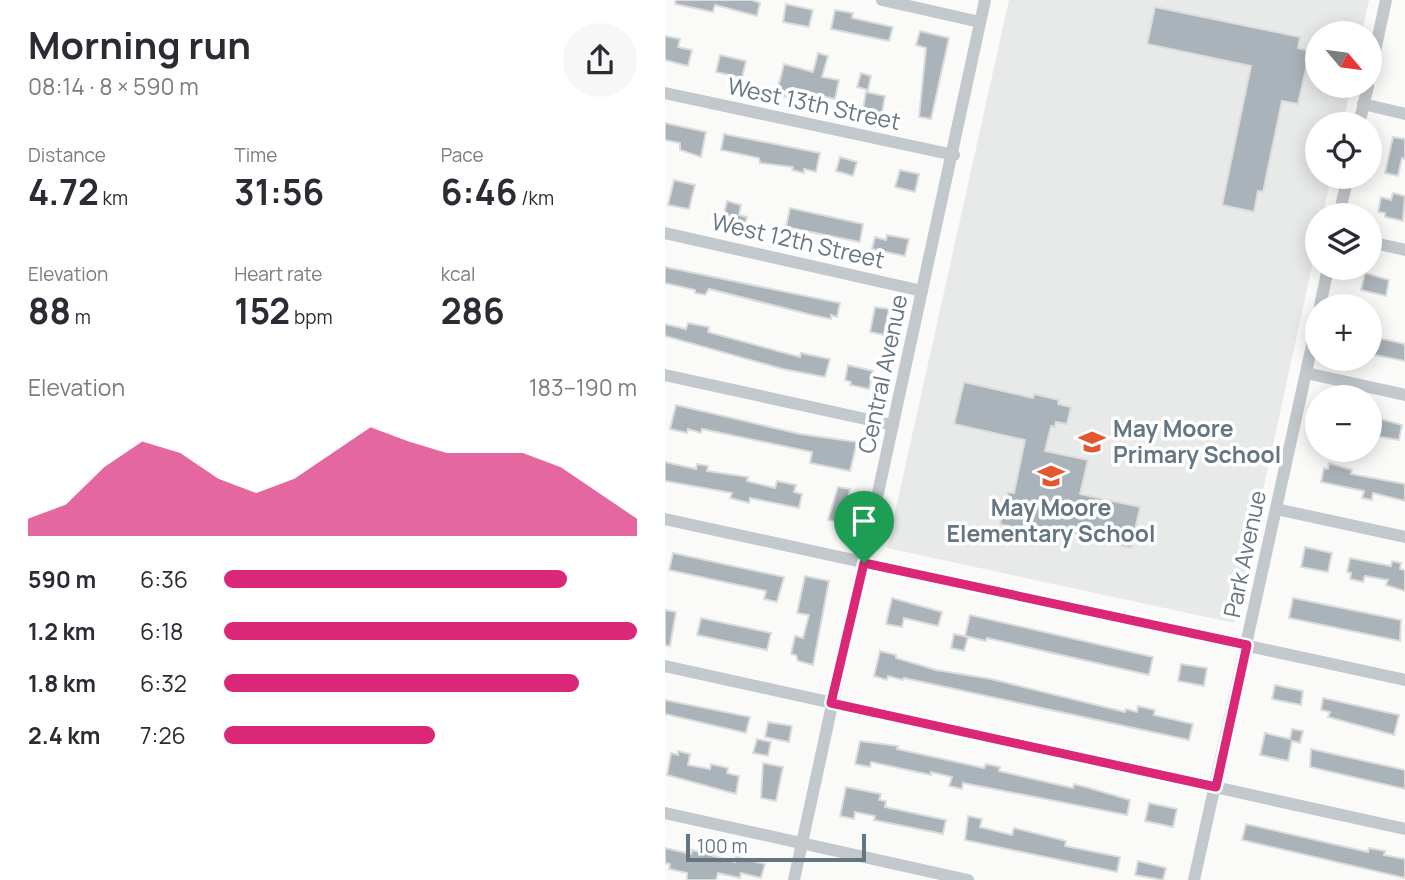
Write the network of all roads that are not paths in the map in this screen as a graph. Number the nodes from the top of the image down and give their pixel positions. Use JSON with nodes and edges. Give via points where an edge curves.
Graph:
{"nodes":[{"id":1,"x":882,"y":0,"type":"edge"},
{"id":2,"x":985,"y":0,"type":"edge"},
{"id":3,"x":1386,"y":0,"type":"edge"},
{"id":4,"x":1381,"y":21,"type":"edge"},
{"id":5,"x":980,"y":22,"type":"junction"},
{"id":6,"x":665,"y":93,"type":"edge"},
{"id":7,"x":1365,"y":98,"type":"edge"},
{"id":8,"x":1363,"y":104,"type":"junction"},
{"id":9,"x":1361,"y":112,"type":"edge"},
{"id":10,"x":1405,"y":114,"type":"edge"},
{"id":11,"x":954,"y":155,"type":"junction"},
{"id":12,"x":665,"y":233,"type":"edge"},
{"id":13,"x":1382,"y":245,"type":"edge"},
{"id":14,"x":1405,"y":250,"type":"edge"},
{"id":15,"x":922,"y":291,"type":"junction"},
{"id":16,"x":1306,"y":373,"type":"joint"},
{"id":17,"x":665,"y":375,"type":"edge"},
{"id":18,"x":1405,"y":395,"type":"edge"},
{"id":19,"x":893,"y":425,"type":"junction"},
{"id":20,"x":1276,"y":509,"type":"junction"},
{"id":21,"x":665,"y":519,"type":"edge"},
{"id":22,"x":1405,"y":537,"type":"edge"},
{"id":23,"x":864,"y":563,"type":"junction"},
{"id":24,"x":1247,"y":645,"type":"junction"},
{"id":25,"x":665,"y":666,"type":"edge"},
{"id":26,"x":1405,"y":680,"type":"edge"},
{"id":27,"x":831,"y":703,"type":"junction"},
{"id":28,"x":1216,"y":787,"type":"junction"},
{"id":29,"x":665,"y":813,"type":"edge"},
{"id":30,"x":1405,"y":829,"type":"edge"},
{"id":31,"x":802,"y":844,"type":"junction"},
{"id":32,"x":794,"y":880,"type":"edge"},
{"id":33,"x":968,"y":880,"type":"edge"},
{"id":34,"x":1194,"y":880,"type":"edge"}],
"edges":[{"from":1,"to":5,"type":"street"},
{"from":2,"to":5,"type":"street","name":"Central Avenue"},
{"from":3,"to":4,"type":"street"},
{"from":5,"to":11,"type":"street","name":"Central Avenue"},
{"from":6,"to":11,"type":"street","name":"West 13th Street"},
{"from":7,"to":8,"type":"street"},
{"from":8,"to":9,"type":"street"},
{"from":8,"to":10,"type":"street"},
{"from":11,"to":15,"type":"street","name":"Central Avenue"},
{"from":12,"to":15,"type":"street","name":"West 12th Street"},
{"from":13,"to":14,"type":"street"},
{"from":15,"to":19,"type":"street","name":"Central Avenue"},
{"from":16,"to":18,"type":"street"},
{"from":16,"to":20,"type":"street","name":"Park Avenue"},
{"from":17,"to":19,"type":"street"},
{"from":19,"to":23,"type":"street","name":"Central Avenue"},
{"from":20,"to":22,"type":"street"},
{"from":20,"to":24,"type":"street","name":"Park Avenue"},
{"from":21,"to":23,"type":"street"},
{"from":23,"to":24,"type":"street"},
{"from":23,"to":27,"type":"street","name":"Central Avenue"},
{"from":24,"to":26,"type":"street"},
{"from":24,"to":28,"type":"street","name":"Park Avenue"},
{"from":25,"to":27,"type":"street"},
{"from":27,"to":28,"type":"street"},
{"from":27,"to":31,"type":"street","name":"Central Avenue"},
{"from":28,"to":30,"type":"street"},
{"from":28,"to":34,"type":"street","name":"Park Avenue"},
{"from":29,"to":31,"type":"street"},
{"from":31,"to":32,"type":"street","name":"Central Avenue"},
{"from":31,"to":33,"type":"street"}]}
